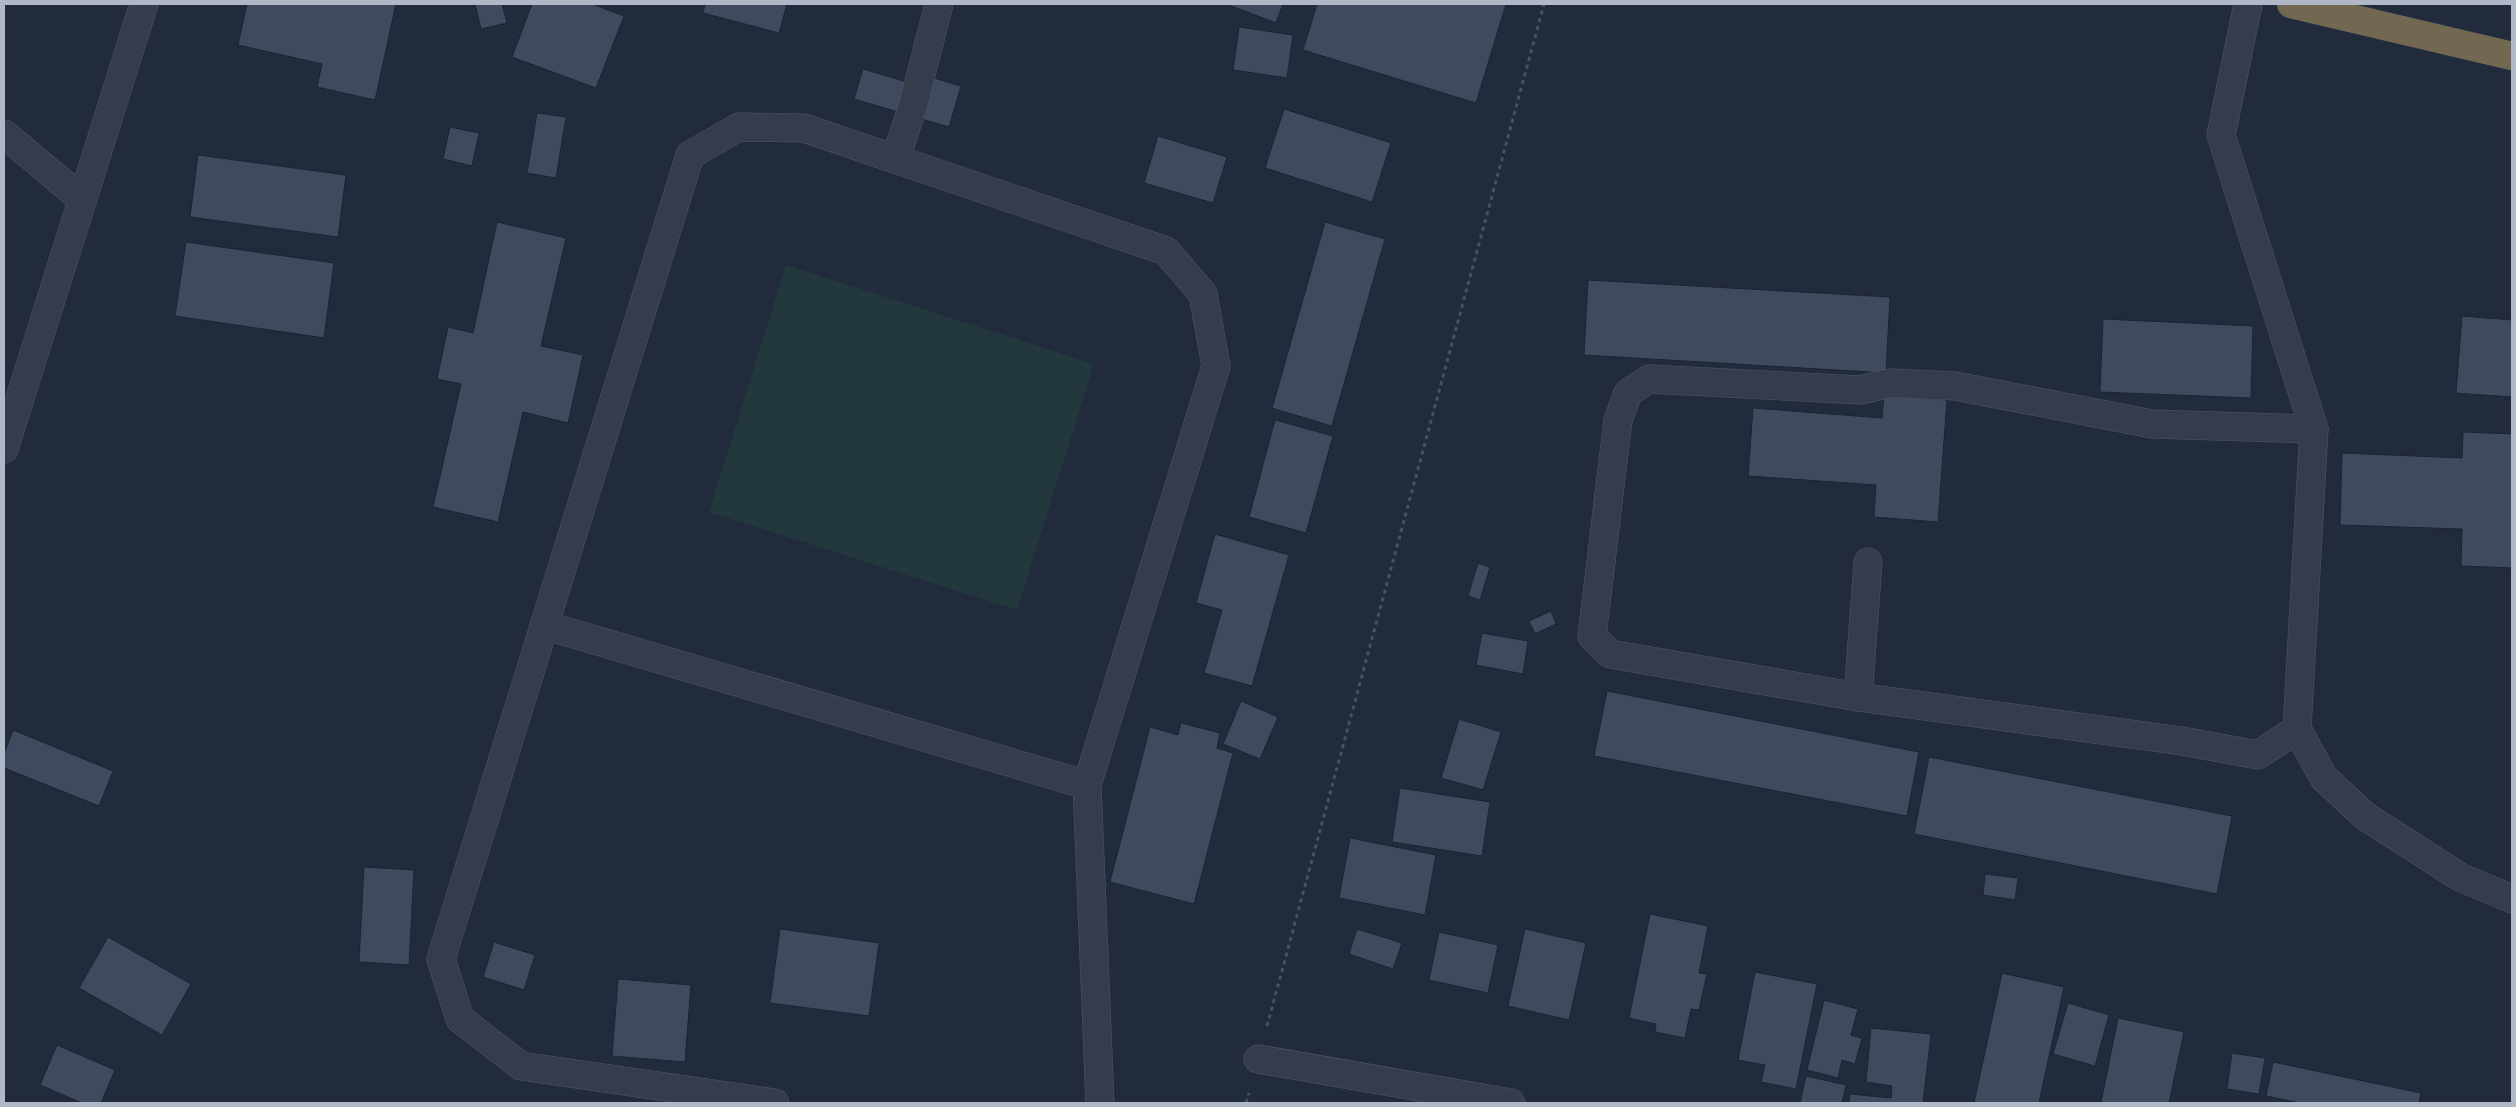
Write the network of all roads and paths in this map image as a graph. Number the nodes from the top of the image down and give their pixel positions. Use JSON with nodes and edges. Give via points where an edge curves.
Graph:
{"nodes":[{"id":1,"x":144,"y":4,"type":"edge"},
{"id":2,"x":939,"y":4,"type":"edge"},
{"id":3,"x":1544,"y":4,"type":"edge"},
{"id":4,"x":2248,"y":4,"type":"edge"},
{"id":5,"x":2291,"y":4,"type":"edge"},
{"id":6,"x":2512,"y":56,"type":"edge"},
{"id":7,"x":4,"y":134,"type":"edge"},
{"id":8,"x":896,"y":158,"type":"junction"},
{"id":9,"x":82,"y":199,"type":"junction"},
{"id":10,"x":2314,"y":429,"type":"junction"},
{"id":11,"x":4,"y":449,"type":"edge"},
{"id":12,"x":1868,"y":562,"type":"dead end"},
{"id":13,"x":544,"y":625,"type":"junction"},
{"id":14,"x":1858,"y":697,"type":"junction"},
{"id":15,"x":2296,"y":729,"type":"junction"},
{"id":16,"x":1087,"y":785,"type":"junction"},
{"id":17,"x":2512,"y":899,"type":"edge"},
{"id":18,"x":1258,"y":1059,"type":"junction"},
{"id":19,"x":775,"y":1103,"type":"edge"},
{"id":20,"x":1100,"y":1103,"type":"edge"},
{"id":21,"x":1246,"y":1103,"type":"edge"},
{"id":22,"x":1511,"y":1103,"type":"edge"}],
"edges":[{"from":1,"to":9,"type":"street"},
{"from":2,"to":8,"type":"street"},
{"from":3,"to":18,"type":"path"},
{"from":4,"to":10,"type":"street","via":[[2221,135]]},
{"from":5,"to":6,"type":"highway"},
{"from":7,"to":9,"type":"street"},
{"from":8,"to":13,"type":"street","via":[[804,128],[739,127],[690,155]]},
{"from":8,"to":16,"type":"street","via":[[1166,251],[1203,294],[1216,366]]},
{"from":9,"to":11,"type":"street"},
{"from":10,"to":14,"type":"street","via":[[2152,424],[1955,386],[1891,383],[1860,390],[1649,379],[1628,393],[1618,420],[1592,636],[1610,654]]},
{"from":10,"to":15,"type":"street"},
{"from":12,"to":14,"type":"street"},
{"from":13,"to":16,"type":"street"},
{"from":13,"to":19,"type":"street","via":[[441,959],[460,1019],[521,1066]]},
{"from":14,"to":15,"type":"street","via":[[2182,741],[2258,755]]},
{"from":15,"to":17,"type":"street","via":[[2324,778],[2365,816],[2460,877]]},
{"from":16,"to":20,"type":"street"},
{"from":18,"to":21,"type":"path"},
{"from":18,"to":22,"type":"street"}]}
